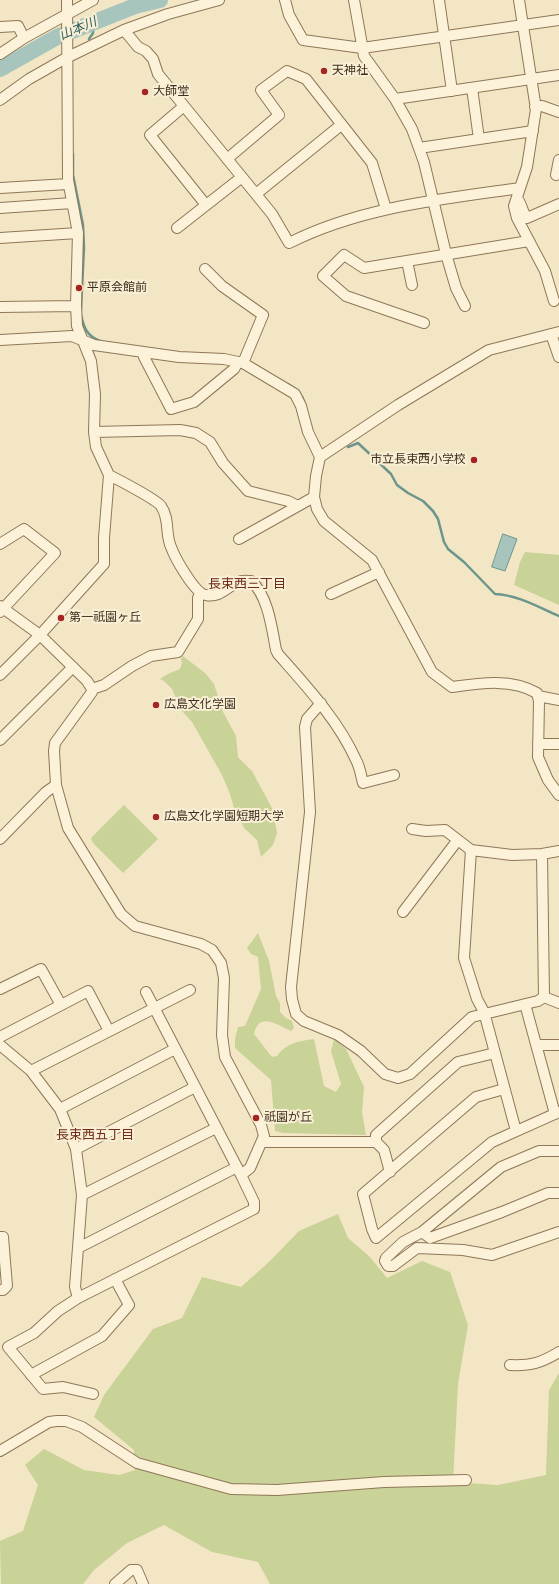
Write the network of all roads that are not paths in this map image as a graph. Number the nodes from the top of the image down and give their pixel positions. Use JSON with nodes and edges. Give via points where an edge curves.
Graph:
{"nodes":[{"id":1,"x":67,"y":0,"type":"edge"},
{"id":2,"x":93,"y":0,"type":"edge"},
{"id":3,"x":218,"y":0,"type":"edge"},
{"id":4,"x":285,"y":0,"type":"edge"},
{"id":5,"x":354,"y":0,"type":"edge"},
{"id":6,"x":439,"y":0,"type":"edge"},
{"id":7,"x":519,"y":0,"type":"edge"},
{"id":8,"x":66,"y":16,"type":"junction"},
{"id":9,"x":559,"y":20,"type":"edge"},
{"id":10,"x":523,"y":25,"type":"junction"},
{"id":11,"x":0,"y":27,"type":"edge"},
{"id":12,"x":124,"y":30,"type":"junction"},
{"id":13,"x":444,"y":36,"type":"junction"},
{"id":14,"x":24,"y":38,"type":"junction"},
{"id":15,"x":362,"y":48,"type":"junction"},
{"id":16,"x":0,"y":54,"type":"edge"},
{"id":17,"x":67,"y":55,"type":"junction"},
{"id":18,"x":559,"y":75,"type":"edge"},
{"id":19,"x":531,"y":79,"type":"junction"},
{"id":20,"x":472,"y":88,"type":"junction"},
{"id":21,"x":452,"y":91,"type":"junction"},
{"id":22,"x":396,"y":99,"type":"junction"},
{"id":23,"x":0,"y":100,"type":"edge"},
{"id":24,"x":184,"y":106,"type":"junction"},
{"id":25,"x":535,"y":107,"type":"junction"},
{"id":26,"x":559,"y":112,"type":"edge"},
{"id":27,"x":341,"y":125,"type":"junction"},
{"id":28,"x":533,"y":131,"type":"junction"},
{"id":29,"x":479,"y":139,"type":"junction"},
{"id":30,"x":419,"y":148,"type":"junction"},
{"id":31,"x":227,"y":159,"type":"junction"},
{"id":32,"x":559,"y":160,"type":"edge"},
{"id":33,"x":556,"y":175,"type":"dead end"},
{"id":34,"x":242,"y":177,"type":"junction"},
{"id":35,"x":68,"y":184,"type":"junction"},
{"id":36,"x":0,"y":188,"type":"edge"},
{"id":37,"x":518,"y":193,"type":"junction"},
{"id":38,"x":256,"y":194,"type":"junction"},
{"id":39,"x":433,"y":201,"type":"junction"},
{"id":40,"x":72,"y":203,"type":"junction"},
{"id":41,"x":559,"y":204,"type":"edge"},
{"id":42,"x":206,"y":205,"type":"junction"},
{"id":43,"x":0,"y":208,"type":"edge"},
{"id":44,"x":386,"y":209,"type":"junction"},
{"id":45,"x":177,"y":228,"type":"dead end"},
{"id":46,"x":78,"y":233,"type":"junction"},
{"id":47,"x":0,"y":238,"type":"edge"},
{"id":48,"x":529,"y":242,"type":"junction"},
{"id":49,"x":446,"y":254,"type":"junction"},
{"id":50,"x":407,"y":261,"type":"junction"},
{"id":51,"x":205,"y":268,"type":"dead end"},
{"id":52,"x":412,"y":285,"type":"dead end"},
{"id":53,"x":554,"y":301,"type":"dead end"},
{"id":54,"x":76,"y":306,"type":"junction"},
{"id":55,"x":465,"y":306,"type":"dead end"},
{"id":56,"x":0,"y":307,"type":"edge"},
{"id":57,"x":424,"y":323,"type":"dead end"},
{"id":58,"x":555,"y":333,"type":"edge"},
{"id":59,"x":0,"y":340,"type":"edge"},
{"id":60,"x":83,"y":341,"type":"junction"},
{"id":61,"x":143,"y":352,"type":"junction"},
{"id":62,"x":559,"y":357,"type":"edge"},
{"id":63,"x":240,"y":363,"type":"junction"},
{"id":64,"x":94,"y":432,"type":"junction"},
{"id":65,"x":320,"y":457,"type":"junction"},
{"id":66,"x":109,"y":475,"type":"junction"},
{"id":67,"x":314,"y":497,"type":"junction"},
{"id":68,"x":298,"y":506,"type":"junction"},
{"id":69,"x":239,"y":539,"type":"dead end"},
{"id":70,"x":0,"y":544,"type":"edge"},
{"id":71,"x":379,"y":572,"type":"junction"},
{"id":72,"x":200,"y":593,"type":"junction"},
{"id":73,"x":331,"y":594,"type":"dead end"},
{"id":74,"x":1,"y":609,"type":"edge"},
{"id":75,"x":40,"y":635,"type":"junction"},
{"id":76,"x":73,"y":667,"type":"junction"},
{"id":77,"x":0,"y":675,"type":"edge"},
{"id":78,"x":92,"y":689,"type":"junction"},
{"id":79,"x":538,"y":696,"type":"junction"},
{"id":80,"x":559,"y":700,"type":"edge"},
{"id":81,"x":321,"y":703,"type":"junction"},
{"id":82,"x":0,"y":740,"type":"edge"},
{"id":83,"x":538,"y":744,"type":"junction"},
{"id":84,"x":559,"y":744,"type":"edge"},
{"id":85,"x":394,"y":775,"type":"dead end"},
{"id":86,"x":56,"y":785,"type":"junction"},
{"id":87,"x":559,"y":795,"type":"edge"},
{"id":88,"x":412,"y":829,"type":"dead end"},
{"id":89,"x":0,"y":839,"type":"edge"},
{"id":90,"x":456,"y":841,"type":"junction"},
{"id":91,"x":471,"y":850,"type":"junction"},
{"id":92,"x":559,"y":851,"type":"edge"},
{"id":93,"x":542,"y":854,"type":"junction"},
{"id":94,"x":403,"y":912,"type":"dead end"},
{"id":95,"x":0,"y":989,"type":"edge"},
{"id":96,"x":190,"y":990,"type":"dead end"},
{"id":97,"x":146,"y":992,"type":"dead end"},
{"id":98,"x":544,"y":997,"type":"junction"},
{"id":99,"x":559,"y":1003,"type":"edge"},
{"id":100,"x":526,"y":1004,"type":"junction"},
{"id":101,"x":61,"y":1005,"type":"junction"},
{"id":102,"x":154,"y":1008,"type":"junction"},
{"id":103,"x":484,"y":1012,"type":"junction"},
{"id":104,"x":109,"y":1031,"type":"junction"},
{"id":105,"x":0,"y":1036,"type":"edge"},
{"id":106,"x":0,"y":1045,"type":"edge"},
{"id":107,"x":536,"y":1045,"type":"junction"},
{"id":108,"x":559,"y":1045,"type":"edge"},
{"id":109,"x":175,"y":1049,"type":"junction"},
{"id":110,"x":495,"y":1053,"type":"junction"},
{"id":111,"x":31,"y":1072,"type":"junction"},
{"id":112,"x":195,"y":1088,"type":"junction"},
{"id":113,"x":504,"y":1089,"type":"junction"},
{"id":114,"x":60,"y":1109,"type":"junction"},
{"id":115,"x":557,"y":1113,"type":"edge"},
{"id":116,"x":216,"y":1128,"type":"junction"},
{"id":117,"x":516,"y":1131,"type":"junction"},
{"id":118,"x":262,"y":1142,"type":"junction"},
{"id":119,"x":376,"y":1142,"type":"junction"},
{"id":120,"x":76,"y":1149,"type":"junction"},
{"id":121,"x":559,"y":1151,"type":"edge"},
{"id":122,"x":239,"y":1171,"type":"junction"},
{"id":123,"x":390,"y":1172,"type":"junction"},
{"id":124,"x":559,"y":1193,"type":"edge"},
{"id":125,"x":82,"y":1194,"type":"junction"},
{"id":126,"x":422,"y":1232,"type":"junction"},
{"id":127,"x":559,"y":1232,"type":"edge"},
{"id":128,"x":0,"y":1237,"type":"edge"},
{"id":129,"x":78,"y":1248,"type":"junction"},
{"id":130,"x":115,"y":1279,"type":"junction"},
{"id":131,"x":0,"y":1290,"type":"edge"},
{"id":132,"x":78,"y":1298,"type":"junction"},
{"id":133,"x":559,"y":1352,"type":"edge"},
{"id":134,"x":510,"y":1365,"type":"dead end"},
{"id":135,"x":31,"y":1375,"type":"junction"},
{"id":136,"x":93,"y":1394,"type":"dead end"},
{"id":137,"x":0,"y":1451,"type":"edge"},
{"id":138,"x":466,"y":1480,"type":"dead end"},
{"id":139,"x":115,"y":1584,"type":"edge"},
{"id":140,"x":143,"y":1584,"type":"edge"}],
"edges":[{"from":1,"to":8,"type":"street"},
{"from":2,"to":8,"type":"street"},
{"from":3,"to":12,"type":"street"},
{"from":4,"to":15,"type":"street","via":[[289,15],[303,40]]},
{"from":5,"to":15,"type":"street"},
{"from":6,"to":13,"type":"street"},
{"from":7,"to":10,"type":"street"},
{"from":8,"to":14,"type":"street"},
{"from":8,"to":17,"type":"street"},
{"from":9,"to":10,"type":"street"},
{"from":10,"to":13,"type":"street"},
{"from":10,"to":19,"type":"street"},
{"from":11,"to":14,"type":"street","via":[[18,26]]},
{"from":12,"to":17,"type":"street"},
{"from":12,"to":24,"type":"street","via":[[138,47],[153,59],[158,74]]},
{"from":13,"to":15,"type":"street"},
{"from":13,"to":21,"type":"street"},
{"from":14,"to":16,"type":"street"},
{"from":15,"to":22,"type":"street","via":[[364,56]]},
{"from":17,"to":23,"type":"street"},
{"from":17,"to":35,"type":"street"},
{"from":18,"to":19,"type":"street"},
{"from":19,"to":20,"type":"street"},
{"from":19,"to":25,"type":"street"},
{"from":20,"to":21,"type":"street"},
{"from":20,"to":29,"type":"street"},
{"from":21,"to":22,"type":"street"},
{"from":22,"to":30,"type":"street"},
{"from":24,"to":31,"type":"street"},
{"from":24,"to":42,"type":"street","via":[[150,135]]},
{"from":25,"to":26,"type":"street","via":[[542,106]]},
{"from":25,"to":28,"type":"street"},
{"from":27,"to":31,"type":"street","via":[[306,79],[288,71],[261,90],[279,115]]},
{"from":27,"to":38,"type":"street"},
{"from":27,"to":44,"type":"street","via":[[372,162]]},
{"from":28,"to":29,"type":"street"},
{"from":28,"to":37,"type":"street","via":[[527,167]]},
{"from":29,"to":30,"type":"street"},
{"from":30,"to":39,"type":"street"},
{"from":31,"to":34,"type":"street"},
{"from":32,"to":33,"type":"street"},
{"from":34,"to":38,"type":"street"},
{"from":34,"to":42,"type":"street"},
{"from":35,"to":36,"type":"street"},
{"from":35,"to":40,"type":"street"},
{"from":37,"to":39,"type":"street"},
{"from":37,"to":41,"type":"street","via":[[523,213],[527,218]]},
{"from":37,"to":48,"type":"street","via":[[514,206]]},
{"from":38,"to":44,"type":"street","via":[[272,214],[289,243],[313,232]]},
{"from":39,"to":44,"type":"street"},
{"from":39,"to":49,"type":"street"},
{"from":40,"to":43,"type":"street"},
{"from":40,"to":46,"type":"street"},
{"from":42,"to":45,"type":"street"},
{"from":46,"to":47,"type":"street"},
{"from":46,"to":54,"type":"street"},
{"from":48,"to":49,"type":"street"},
{"from":48,"to":53,"type":"street","via":[[545,271]]},
{"from":49,"to":50,"type":"street"},
{"from":49,"to":55,"type":"street","via":[[456,288]]},
{"from":50,"to":52,"type":"street"},
{"from":50,"to":57,"type":"street","via":[[364,268],[344,255],[323,276],[346,296]]},
{"from":51,"to":63,"type":"street","via":[[222,286],[263,315]]},
{"from":54,"to":56,"type":"street"},
{"from":54,"to":60,"type":"street","via":[[77,326]]},
{"from":58,"to":62,"type":"street"},
{"from":58,"to":65,"type":"street","via":[[489,350],[398,405]]},
{"from":59,"to":60,"type":"street","via":[[72,336]]},
{"from":60,"to":61,"type":"street"},
{"from":60,"to":64,"type":"street","via":[[91,361],[95,394]]},
{"from":61,"to":63,"type":"street","via":[[224,359]]},
{"from":61,"to":63,"type":"street","via":[[171,409],[194,402]]},
{"from":63,"to":65,"type":"street","via":[[295,394]]},
{"from":64,"to":66,"type":"street","via":[[96,447]]},
{"from":64,"to":68,"type":"street","via":[[180,430],[196,433],[210,442],[223,463],[248,491]]},
{"from":65,"to":67,"type":"street"},
{"from":66,"to":72,"type":"street","via":[[160,504],[167,516],[170,546]]},
{"from":66,"to":75,"type":"street","via":[[104,564]]},
{"from":67,"to":68,"type":"street"},
{"from":67,"to":71,"type":"street","via":[[324,521],[372,560]]},
{"from":68,"to":69,"type":"street"},
{"from":70,"to":74,"type":"street","via":[[24,529],[55,553]]},
{"from":71,"to":73,"type":"street"},
{"from":71,"to":79,"type":"street","via":[[432,672],[452,687],[490,682],[528,688]]},
{"from":72,"to":78,"type":"street","via":[[198,619],[178,652],[151,656],[104,685]]},
{"from":72,"to":81,"type":"street","via":[[216,595],[239,581],[251,581],[258,586],[270,618],[278,654]]},
{"from":74,"to":75,"type":"street"},
{"from":75,"to":76,"type":"street"},
{"from":75,"to":77,"type":"street"},
{"from":76,"to":78,"type":"street"},
{"from":76,"to":82,"type":"street"},
{"from":78,"to":86,"type":"street","via":[[55,743]]},
{"from":79,"to":80,"type":"street"},
{"from":79,"to":83,"type":"street"},
{"from":81,"to":85,"type":"street","via":[[357,760],[363,784]]},
{"from":81,"to":103,"type":"street","via":[[307,719],[305,727],[310,812],[291,987],[296,1014],[304,1021],[338,1035],[361,1051],[385,1074],[398,1078],[410,1074],[472,1016]]},
{"from":83,"to":84,"type":"street"},
{"from":83,"to":87,"type":"street","via":[[538,757],[548,780]]},
{"from":86,"to":89,"type":"street"},
{"from":86,"to":118,"type":"street","via":[[68,828],[121,914],[135,926],[200,944],[212,950],[221,963],[224,978],[222,1036],[225,1057],[261,1125],[264,1136]]},
{"from":88,"to":90,"type":"street","via":[[444,830]]},
{"from":90,"to":91,"type":"street"},
{"from":90,"to":94,"type":"street"},
{"from":91,"to":93,"type":"street","via":[[512,855]]},
{"from":91,"to":103,"type":"street","via":[[464,958],[477,999]]},
{"from":92,"to":93,"type":"street"},
{"from":93,"to":98,"type":"street"},
{"from":95,"to":101,"type":"street","via":[[40,969]]},
{"from":96,"to":102,"type":"street"},
{"from":97,"to":102,"type":"street"},
{"from":98,"to":99,"type":"street"},
{"from":98,"to":100,"type":"street"},
{"from":100,"to":103,"type":"street"},
{"from":100,"to":107,"type":"street"},
{"from":101,"to":104,"type":"street","via":[[88,991]]},
{"from":101,"to":105,"type":"street"},
{"from":102,"to":104,"type":"street"},
{"from":102,"to":109,"type":"street"},
{"from":103,"to":110,"type":"street"},
{"from":104,"to":111,"type":"street"},
{"from":106,"to":111,"type":"street"},
{"from":107,"to":108,"type":"street"},
{"from":107,"to":115,"type":"street"},
{"from":109,"to":112,"type":"street"},
{"from":109,"to":114,"type":"street"},
{"from":110,"to":113,"type":"street"},
{"from":110,"to":119,"type":"street","via":[[458,1062],[376,1135]]},
{"from":111,"to":114,"type":"street"},
{"from":112,"to":116,"type":"street"},
{"from":112,"to":120,"type":"street"},
{"from":113,"to":117,"type":"street"},
{"from":113,"to":123,"type":"street","via":[[476,1097]]},
{"from":114,"to":120,"type":"street"},
{"from":115,"to":117,"type":"street"},
{"from":116,"to":122,"type":"street"},
{"from":116,"to":125,"type":"street"},
{"from":117,"to":123,"type":"street","via":[[492,1142],[376,1238],[363,1194]]},
{"from":118,"to":119,"type":"street"},
{"from":118,"to":122,"type":"street","via":[[250,1168]]},
{"from":119,"to":123,"type":"street","via":[[384,1150]]},
{"from":120,"to":125,"type":"street"},
{"from":121,"to":126,"type":"street","via":[[539,1151],[501,1168]]},
{"from":122,"to":129,"type":"street"},
{"from":122,"to":130,"type":"street","via":[[254,1202],[254,1208]]},
{"from":124,"to":126,"type":"street","via":[[548,1193],[430,1238]]},
{"from":125,"to":129,"type":"street"},
{"from":126,"to":127,"type":"street","via":[[403,1242],[386,1258],[388,1266],[393,1266],[417,1248],[463,1250],[492,1256]]},
{"from":128,"to":131,"type":"street","via":[[3,1237],[7,1286]]},
{"from":129,"to":132,"type":"street","via":[[75,1288]]},
{"from":130,"to":132,"type":"street"},
{"from":130,"to":135,"type":"street","via":[[129,1305],[102,1336]]},
{"from":132,"to":135,"type":"street","via":[[34,1333],[8,1347]]},
{"from":133,"to":134,"type":"street","via":[[544,1362]]},
{"from":135,"to":136,"type":"street","via":[[43,1389],[63,1387]]},
{"from":137,"to":138,"type":"street","via":[[48,1422],[66,1421],[82,1427],[137,1463],[231,1489],[277,1490],[384,1482]]},
{"from":139,"to":140,"type":"street","via":[[131,1570],[137,1570]]}]}
